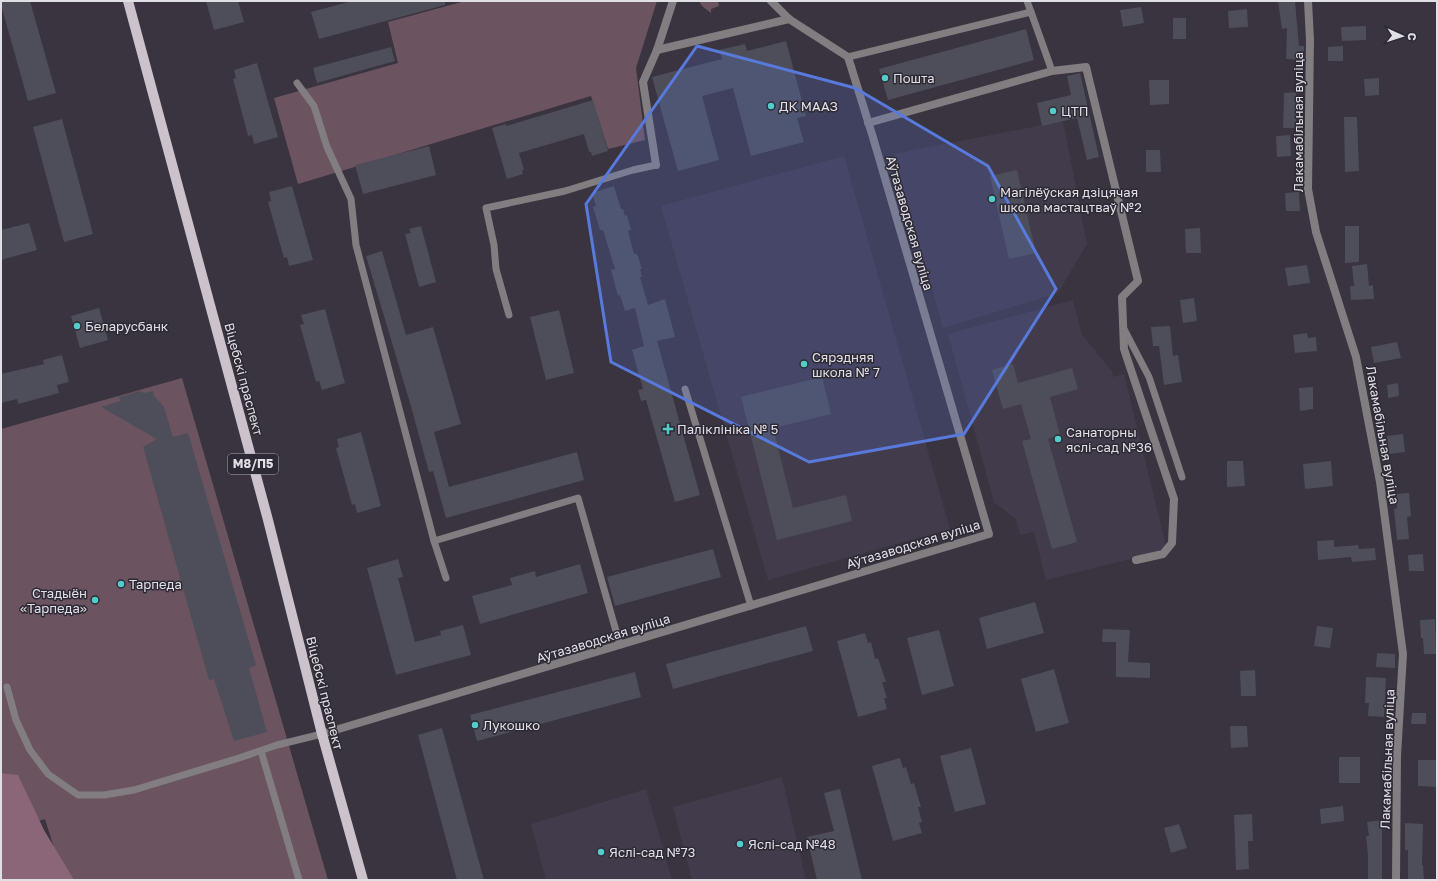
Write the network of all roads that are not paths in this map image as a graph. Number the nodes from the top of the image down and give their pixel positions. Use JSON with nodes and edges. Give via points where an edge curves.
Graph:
{"nodes":[{"id":1,"x":128,"y":1,"type":"edge"},
{"id":2,"x":673,"y":1,"type":"edge"},
{"id":3,"x":771,"y":1,"type":"edge"},
{"id":4,"x":1027,"y":1,"type":"edge"},
{"id":5,"x":1308,"y":1,"type":"edge"},
{"id":6,"x":1031,"y":12,"type":"junction"},
{"id":7,"x":789,"y":19,"type":"junction"},
{"id":8,"x":657,"y":50,"type":"junction"},
{"id":9,"x":848,"y":57,"type":"junction"},
{"id":10,"x":1052,"y":71,"type":"junction"},
{"id":11,"x":296,"y":83,"type":"dead end"},
{"id":12,"x":868,"y":123,"type":"junction"},
{"id":13,"x":656,"y":165,"type":"joint"},
{"id":14,"x":509,"y":315,"type":"dead end"},
{"id":15,"x":1123,"y":327,"type":"junction"},
{"id":16,"x":685,"y":389,"type":"dead end"},
{"id":17,"x":1182,"y":477,"type":"dead end"},
{"id":18,"x":434,"y":541,"type":"junction"},
{"id":19,"x":1136,"y":560,"type":"dead end"},
{"id":20,"x":446,"y":578,"type":"dead end"},
{"id":21,"x":751,"y":606,"type":"junction"},
{"id":22,"x":620,"y":645,"type":"junction"},
{"id":23,"x":6,"y":687,"type":"dead end"},
{"id":24,"x":322,"y":734,"type":"junction"},
{"id":25,"x":261,"y":750,"type":"junction"},
{"id":26,"x":299,"y":880,"type":"edge"},
{"id":27,"x":363,"y":880,"type":"edge"},
{"id":28,"x":1396,"y":880,"type":"edge"}],
"edges":[{"from":1,"to":24,"type":"main road","name":"Віцебскі праспект","number":"М8/П5","via":[[266,512]]},
{"from":2,"to":8,"type":"street"},
{"from":3,"to":7,"type":"street"},
{"from":4,"to":6,"type":"lane"},
{"from":5,"to":28,"type":"street","name":"Лакамабільная вуліца","via":[[1308,189],[1316,232],[1358,365],[1380,482],[1403,654],[1397,756]]},
{"from":6,"to":9,"type":"lane"},
{"from":6,"to":10,"type":"lane"},
{"from":7,"to":8,"type":"street"},
{"from":7,"to":9,"type":"street"},
{"from":8,"to":13,"type":"street","via":[[643,82]]},
{"from":9,"to":12,"type":"street","name":"Аўтазаводская вуліца"},
{"from":10,"to":12,"type":"street"},
{"from":10,"to":15,"type":"street","via":[[1086,67],[1138,281],[1122,297]]},
{"from":11,"to":18,"type":"lane","via":[[314,106],[327,147],[351,199],[356,245]]},
{"from":12,"to":21,"type":"street","name":"Аўтазаводская вуліца","via":[[989,534]]},
{"from":13,"to":14,"type":"lane","via":[[565,191],[486,208],[496,269]]},
{"from":15,"to":17,"type":"lane","via":[[1149,377]]},
{"from":15,"to":19,"type":"street","via":[[1124,349],[1174,499],[1172,543],[1163,554]]},
{"from":16,"to":21,"type":"lane"},
{"from":18,"to":20,"type":"lane"},
{"from":18,"to":22,"type":"lane","via":[[578,498]]},
{"from":21,"to":22,"type":"street","name":"Аўтазаводская вуліца"},
{"from":22,"to":24,"type":"street","name":"Аўтазаводская вуліца"},
{"from":23,"to":25,"type":"lane","via":[[16,720],[30,750],[48,774],[78,795],[104,795],[134,790]]},
{"from":24,"to":25,"type":"lane"},
{"from":24,"to":27,"type":"main road","name":"Віцебскі праспект","number":"М8/П5"},
{"from":25,"to":26,"type":"lane"}]}
